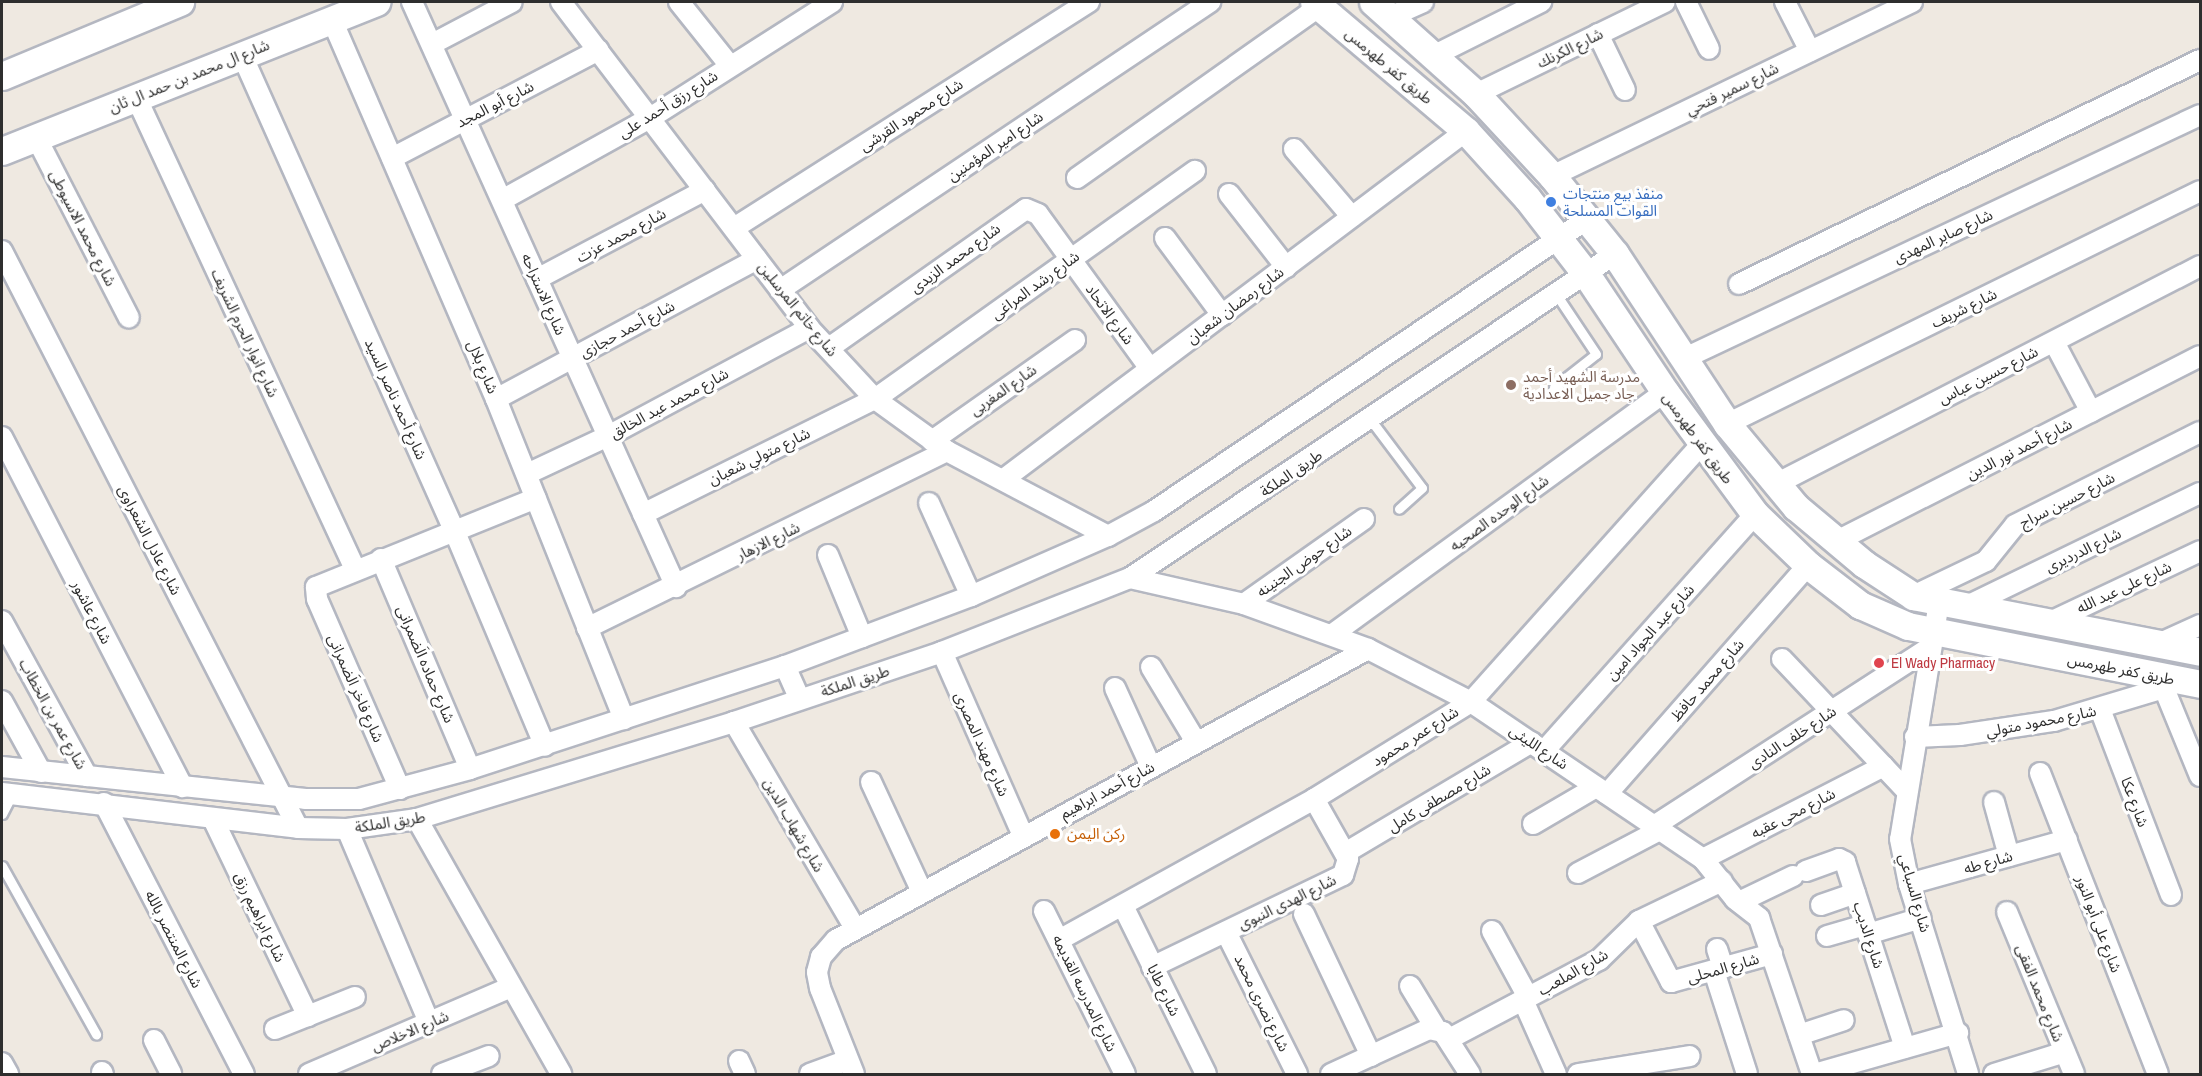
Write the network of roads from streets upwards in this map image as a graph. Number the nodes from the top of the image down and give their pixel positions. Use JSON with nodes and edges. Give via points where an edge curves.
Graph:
{"nodes":[{"id":1,"x":180,"y":2,"type":"edge"},
{"id":2,"x":376,"y":2,"type":"edge"},
{"id":3,"x":412,"y":2,"type":"edge"},
{"id":4,"x":512,"y":2,"type":"edge"},
{"id":5,"x":561,"y":2,"type":"edge"},
{"id":6,"x":679,"y":2,"type":"edge"},
{"id":7,"x":832,"y":2,"type":"edge"},
{"id":8,"x":1089,"y":2,"type":"edge"},
{"id":9,"x":1210,"y":2,"type":"edge"},
{"id":10,"x":1423,"y":2,"type":"edge"},
{"id":11,"x":1541,"y":2,"type":"edge"},
{"id":12,"x":1665,"y":2,"type":"edge"},
{"id":13,"x":1686,"y":2,"type":"edge"},
{"id":14,"x":1785,"y":2,"type":"edge"},
{"id":15,"x":1912,"y":2,"type":"edge"},
{"id":16,"x":1317,"y":4,"type":"edge"},
{"id":17,"x":802,"y":9,"type":"edge"},
{"id":18,"x":1383,"y":9,"type":"edge"},
{"id":19,"x":332,"y":20,"type":"junction"},
{"id":20,"x":1598,"y":34,"type":"junction"},
{"id":21,"x":432,"y":44,"type":"junction"},
{"id":22,"x":1709,"y":49,"type":"dead end"},
{"id":23,"x":599,"y":50,"type":"junction"},
{"id":24,"x":1810,"y":51,"type":"junction"},
{"id":25,"x":242,"y":55,"type":"junction"},
{"id":26,"x":1435,"y":55,"type":"junction"},
{"id":27,"x":2200,"y":60,"type":"edge"},
{"id":28,"x":730,"y":66,"type":"junction"},
{"id":29,"x":2,"y":76,"type":"edge"},
{"id":30,"x":1625,"y":90,"type":"dead end"},
{"id":31,"x":1476,"y":94,"type":"junction"},
{"id":32,"x":136,"y":97,"type":"junction"},
{"id":33,"x":2200,"y":115,"type":"edge"},
{"id":34,"x":650,"y":118,"type":"junction"},
{"id":35,"x":465,"y":120,"type":"junction"},
{"id":36,"x":1466,"y":131,"type":"junction"},
{"id":37,"x":36,"y":137,"type":"junction"},
{"id":38,"x":1294,"y":149,"type":"dead end"},
{"id":39,"x":2,"y":151,"type":"edge"},
{"id":40,"x":392,"y":158,"type":"junction"},
{"id":41,"x":1195,"y":171,"type":"dead end"},
{"id":42,"x":1552,"y":176,"type":"junction"},
{"id":43,"x":1077,"y":178,"type":"dead end"},
{"id":44,"x":705,"y":190,"type":"junction"},
{"id":45,"x":2200,"y":191,"type":"edge"},
{"id":46,"x":1229,"y":194,"type":"dead end"},
{"id":47,"x":502,"y":200,"type":"junction"},
{"id":48,"x":1352,"y":217,"type":"junction"},
{"id":49,"x":1589,"y":218,"type":"junction"},
{"id":50,"x":734,"y":228,"type":"junction"},
{"id":51,"x":1165,"y":238,"type":"dead end"},
{"id":52,"x":1560,"y":239,"type":"junction"},
{"id":53,"x":2,"y":251,"type":"edge"},
{"id":54,"x":1615,"y":254,"type":"junction"},
{"id":55,"x":757,"y":259,"type":"junction"},
{"id":56,"x":1071,"y":259,"type":"junction"},
{"id":57,"x":2200,"y":266,"type":"edge"},
{"id":58,"x":1286,"y":267,"type":"junction"},
{"id":59,"x":1586,"y":274,"type":"junction"},
{"id":60,"x":537,"y":279,"type":"junction"},
{"id":61,"x":1739,"y":284,"type":"dead end"},
{"id":62,"x":780,"y":290,"type":"junction"},
{"id":63,"x":1222,"y":315,"type":"junction"},
{"id":64,"x":129,"y":318,"type":"dead end"},
{"id":65,"x":809,"y":328,"type":"junction"},
{"id":66,"x":1075,"y":340,"type":"dead end"},
{"id":67,"x":2054,"y":342,"type":"junction"},
{"id":68,"x":829,"y":348,"type":"junction"},
{"id":69,"x":2200,"y":356,"type":"edge"},
{"id":70,"x":573,"y":358,"type":"junction"},
{"id":71,"x":1685,"y":358,"type":"junction"},
{"id":72,"x":1150,"y":369,"type":"junction"},
{"id":73,"x":1665,"y":392,"type":"junction"},
{"id":74,"x":496,"y":399,"type":"junction"},
{"id":75,"x":875,"y":399,"type":"junction"},
{"id":76,"x":2091,"y":412,"type":"junction"},
{"id":77,"x":1727,"y":424,"type":"junction"},
{"id":78,"x":2200,"y":432,"type":"edge"},
{"id":79,"x":608,"y":436,"type":"junction"},
{"id":80,"x":2,"y":437,"type":"edge"},
{"id":81,"x":1702,"y":444,"type":"junction"},
{"id":82,"x":940,"y":446,"type":"junction"},
{"id":83,"x":527,"y":474,"type":"junction"},
{"id":84,"x":1004,"y":479,"type":"junction"},
{"id":85,"x":1776,"y":484,"type":"junction"},
{"id":86,"x":2200,"y":493,"type":"edge"},
{"id":87,"x":536,"y":498,"type":"junction"},
{"id":88,"x":929,"y":503,"type":"dead end"},
{"id":89,"x":643,"y":514,"type":"junction"},
{"id":90,"x":1755,"y":514,"type":"junction"},
{"id":91,"x":1364,"y":519,"type":"dead end"},
{"id":92,"x":454,"y":530,"type":"junction"},
{"id":93,"x":1107,"y":536,"type":"junction"},
{"id":94,"x":1837,"y":541,"type":"junction"},
{"id":95,"x":2200,"y":551,"type":"edge"},
{"id":96,"x":828,"y":555,"type":"dead end"},
{"id":97,"x":381,"y":559,"type":"junction"},
{"id":98,"x":1808,"y":565,"type":"junction"},
{"id":99,"x":355,"y":569,"type":"junction"},
{"id":100,"x":1130,"y":578,"type":"junction"},
{"id":101,"x":676,"y":587,"type":"junction"},
{"id":102,"x":971,"y":596,"type":"junction"},
{"id":103,"x":1913,"y":596,"type":"junction"},
{"id":104,"x":1244,"y":604,"type":"junction"},
{"id":105,"x":1952,"y":604,"type":"junction"},
{"id":106,"x":2,"y":621,"type":"edge"},
{"id":107,"x":2048,"y":623,"type":"junction"},
{"id":108,"x":2200,"y":625,"type":"edge"},
{"id":109,"x":587,"y":628,"type":"junction"},
{"id":110,"x":1333,"y":634,"type":"junction"},
{"id":111,"x":862,"y":637,"type":"junction"},
{"id":112,"x":1932,"y":640,"type":"junction"},
{"id":113,"x":2158,"y":644,"type":"junction"},
{"id":114,"x":1368,"y":648,"type":"junction"},
{"id":115,"x":942,"y":652,"type":"junction"},
{"id":116,"x":2200,"y":652,"type":"edge"},
{"id":117,"x":1782,"y":659,"type":"dead end"},
{"id":118,"x":785,"y":666,"type":"junction"},
{"id":119,"x":1151,"y":667,"type":"dead end"},
{"id":120,"x":2161,"y":682,"type":"junction"},
{"id":121,"x":2200,"y":684,"type":"edge"},
{"id":122,"x":1115,"y":688,"type":"dead end"},
{"id":123,"x":800,"y":699,"type":"junction"},
{"id":124,"x":2,"y":701,"type":"edge"},
{"id":125,"x":1471,"y":702,"type":"junction"},
{"id":126,"x":2100,"y":709,"type":"junction"},
{"id":127,"x":1831,"y":711,"type":"junction"},
{"id":128,"x":624,"y":719,"type":"junction"},
{"id":129,"x":734,"y":722,"type":"junction"},
{"id":130,"x":1915,"y":737,"type":"junction"},
{"id":131,"x":1196,"y":742,"type":"junction"},
{"id":132,"x":545,"y":746,"type":"junction"},
{"id":133,"x":1538,"y":746,"type":"junction"},
{"id":134,"x":1884,"y":766,"type":"junction"},
{"id":135,"x":2,"y":767,"type":"edge"},
{"id":136,"x":1151,"y":767,"type":"junction"},
{"id":137,"x":470,"y":769,"type":"junction"},
{"id":138,"x":41,"y":772,"type":"junction"},
{"id":139,"x":2040,"y":773,"type":"dead end"},
{"id":140,"x":87,"y":776,"type":"junction"},
{"id":141,"x":2200,"y":776,"type":"edge"},
{"id":142,"x":871,"y":782,"type":"dead end"},
{"id":143,"x":183,"y":787,"type":"junction"},
{"id":144,"x":400,"y":789,"type":"junction"},
{"id":145,"x":1602,"y":790,"type":"junction"},
{"id":146,"x":1906,"y":790,"type":"junction"},
{"id":147,"x":7,"y":793,"type":"edge"},
{"id":148,"x":281,"y":794,"type":"junction"},
{"id":149,"x":1314,"y":799,"type":"junction"},
{"id":150,"x":1994,"y":802,"type":"dead end"},
{"id":151,"x":104,"y":803,"type":"junction"},
{"id":152,"x":213,"y":819,"type":"junction"},
{"id":153,"x":417,"y":819,"type":"junction"},
{"id":154,"x":1533,"y":824,"type":"dead end"},
{"id":155,"x":298,"y":828,"type":"junction"},
{"id":156,"x":1657,"y":828,"type":"junction"},
{"id":157,"x":347,"y":829,"type":"junction"},
{"id":158,"x":1023,"y":837,"type":"junction"},
{"id":159,"x":2067,"y":840,"type":"junction"},
{"id":160,"x":1345,"y":853,"type":"junction"},
{"id":161,"x":2009,"y":856,"type":"junction"},
{"id":162,"x":1703,"y":859,"type":"junction"},
{"id":163,"x":1578,"y":873,"type":"dead end"},
{"id":164,"x":1722,"y":881,"type":"junction"},
{"id":165,"x":1910,"y":884,"type":"junction"},
{"id":166,"x":922,"y":892,"type":"junction"},
{"id":167,"x":1855,"y":893,"type":"junction"},
{"id":168,"x":2171,"y":895,"type":"dead end"},
{"id":169,"x":1739,"y":902,"type":"junction"},
{"id":170,"x":1821,"y":905,"type":"dead end"},
{"id":171,"x":1123,"y":906,"type":"junction"},
{"id":172,"x":1044,"y":911,"type":"dead end"},
{"id":173,"x":2007,"y":912,"type":"dead end"},
{"id":174,"x":1304,"y":914,"type":"dead end"},
{"id":175,"x":1921,"y":918,"type":"junction"},
{"id":176,"x":1639,"y":921,"type":"junction"},
{"id":177,"x":855,"y":928,"type":"junction"},
{"id":178,"x":1867,"y":929,"type":"junction"},
{"id":179,"x":1492,"y":931,"type":"dead end"},
{"id":180,"x":1226,"y":932,"type":"junction"},
{"id":181,"x":1827,"y":936,"type":"dead end"},
{"id":182,"x":1059,"y":940,"type":"junction"},
{"id":183,"x":1717,"y":949,"type":"dead end"},
{"id":184,"x":1772,"y":954,"type":"junction"},
{"id":185,"x":1152,"y":967,"type":"junction"},
{"id":186,"x":1719,"y":970,"type":"junction"},
{"id":187,"x":1410,"y":986,"type":"dead end"},
{"id":188,"x":511,"y":987,"type":"junction"},
{"id":189,"x":355,"y":997,"type":"dead end"},
{"id":190,"x":1526,"y":999,"type":"junction"},
{"id":191,"x":308,"y":1016,"type":"junction"},
{"id":192,"x":1844,"y":1020,"type":"dead end"},
{"id":193,"x":429,"y":1022,"type":"junction"},
{"id":194,"x":275,"y":1029,"type":"dead end"},
{"id":195,"x":1443,"y":1034,"type":"junction"},
{"id":196,"x":1958,"y":1034,"type":"junction"},
{"id":197,"x":1799,"y":1035,"type":"junction"},
{"id":198,"x":154,"y":1040,"type":"dead end"},
{"id":199,"x":1905,"y":1048,"type":"junction"},
{"id":200,"x":2065,"y":1053,"type":"junction"},
{"id":201,"x":489,"y":1056,"type":"dead end"},
{"id":202,"x":1371,"y":1056,"type":"junction"},
{"id":203,"x":1690,"y":1056,"type":"dead end"},
{"id":204,"x":2,"y":1063,"type":"edge"},
{"id":205,"x":851,"y":1067,"type":"edge"},
{"id":206,"x":1626,"y":1071,"type":"edge"},
{"id":207,"x":1338,"y":1073,"type":"edge"},
{"id":208,"x":8,"y":1074,"type":"edge"},
{"id":209,"x":171,"y":1074,"type":"edge"},
{"id":210,"x":244,"y":1074,"type":"edge"},
{"id":211,"x":309,"y":1074,"type":"edge"},
{"id":212,"x":442,"y":1074,"type":"edge"},
{"id":213,"x":561,"y":1074,"type":"edge"},
{"id":214,"x":810,"y":1074,"type":"edge"},
{"id":215,"x":1125,"y":1074,"type":"edge"},
{"id":216,"x":1206,"y":1074,"type":"edge"},
{"id":217,"x":1297,"y":1074,"type":"edge"},
{"id":218,"x":1470,"y":1074,"type":"edge"},
{"id":219,"x":1556,"y":1074,"type":"edge"},
{"id":220,"x":1578,"y":1074,"type":"edge"},
{"id":221,"x":1747,"y":1074,"type":"edge"},
{"id":222,"x":1813,"y":1074,"type":"edge"},
{"id":223,"x":1968,"y":1074,"type":"edge"},
{"id":224,"x":1994,"y":1074,"type":"edge"},
{"id":225,"x":2074,"y":1074,"type":"edge"},
{"id":226,"x":2158,"y":1074,"type":"edge"}],
"edges":[{"from":1,"to":29,"type":"street"},
{"from":2,"to":19,"type":"street","name":"شارع ال محمد بن حمد ال ثان"},
{"from":3,"to":21,"type":"street","name":"شارع الاستراحه"},
{"from":4,"to":21,"type":"street"},
{"from":5,"to":23,"type":"street","name":"شارع خاتم المرسلين"},
{"from":6,"to":28,"type":"street"},
{"from":7,"to":17,"type":"street","name":"شارع رزق أحمد على"},
{"from":8,"to":50,"type":"street","name":"شارع محمود القرشى"},
{"from":9,"to":62,"type":"street","name":"شارع امير المؤمنين"},
{"from":10,"to":18,"type":"street"},
{"from":11,"to":26,"type":"street"},
{"from":12,"to":20,"type":"street","name":"شارع الكرنك"},
{"from":13,"to":22,"type":"street"},
{"from":14,"to":24,"type":"street"},
{"from":15,"to":24,"type":"street","name":"شارع سمير فتحي"},
{"from":16,"to":36,"type":"street","name":"طريق كفر طهرمس"},
{"from":16,"to":43,"type":"street"},
{"from":17,"to":28,"type":"street","name":"شارع رزق أحمد على"},
{"from":18,"to":26,"type":"street","name":"طريق كفر طهرمس"},
{"from":19,"to":25,"type":"street","name":"شارع ال محمد بن حمد ال ثان"},
{"from":19,"to":40,"type":"street","name":"شارع بلال"},
{"from":20,"to":30,"type":"street"},
{"from":20,"to":31,"type":"street","name":"شارع الكرنك"},
{"from":21,"to":35,"type":"street","name":"شارع الاستراحه"},
{"from":23,"to":34,"type":"street","name":"شارع خاتم المرسلين"},
{"from":23,"to":35,"type":"street","name":"شارع أبو المجد"},
{"from":24,"to":42,"type":"street","name":"شارع سمير فتحي"},
{"from":25,"to":32,"type":"street","name":"شارع ال محمد بن حمد ال ثان"},
{"from":25,"to":92,"type":"street","name":"شارع أحمد ناصر السيد"},
{"from":26,"to":31,"type":"street","name":"طريق كفر طهرمس"},
{"from":27,"to":61,"type":"street"},
{"from":28,"to":34,"type":"street","name":"شارع رزق أحمد على"},
{"from":31,"to":42,"type":"street","name":"طريق كفر طهرمس"},
{"from":32,"to":37,"type":"street","name":"شارع ال محمد بن حمد ال ثان"},
{"from":32,"to":99,"type":"street","name":"شارع انوار الحرم الشريف"},
{"from":33,"to":71,"type":"street","name":"شارع صابر المهدى"},
{"from":34,"to":44,"type":"street","name":"شارع خاتم المرسلين"},
{"from":34,"to":47,"type":"street","name":"شارع رزق أحمد على"},
{"from":35,"to":40,"type":"street","name":"شارع أبو المجد"},
{"from":35,"to":47,"type":"street","name":"شارع الاستراحه"},
{"from":36,"to":48,"type":"street","name":"شارع رمضان شعبان"},
{"from":36,"to":52,"type":"street","name":"طريق كفر طهرمس"},
{"from":37,"to":39,"type":"street","name":"شارع ال محمد بن حمد ال ثان"},
{"from":37,"to":64,"type":"street","name":"شارع محمد الاسيوطى"},
{"from":38,"to":48,"type":"street"},
{"from":40,"to":74,"type":"street","name":"شارع بلال"},
{"from":41,"to":56,"type":"street","name":"شارع رشد المراغى"},
{"from":42,"to":49,"type":"street","name":"طريق كفر طهرمس"},
{"from":44,"to":50,"type":"street","name":"شارع خاتم المرسلين"},
{"from":44,"to":60,"type":"street","name":"شارع محمد عزت"},
{"from":45,"to":77,"type":"street","name":"شارع شريف"},
{"from":46,"to":58,"type":"street"},
{"from":47,"to":60,"type":"street","name":"شارع الاستراحه"},
{"from":48,"to":58,"type":"street","name":"شارع رمضان شعبان"},
{"from":49,"to":52,"type":"street","name":"طريق الملكة"},
{"from":49,"to":54,"type":"street","name":"طريق كفر طهرمس"},
{"from":50,"to":55,"type":"street","name":"شارع خاتم المرسلين"},
{"from":51,"to":63,"type":"street"},
{"from":52,"to":59,"type":"street","name":"طريق كفر طهرمس"},
{"from":52,"to":93,"type":"street","name":"طريق الملكة","via":[[1215,472]]},
{"from":53,"to":148,"type":"street","name":"شارع عادل الشعراوى"},
{"from":54,"to":59,"type":"street","name":"طريق الملكة"},
{"from":54,"to":71,"type":"street","name":"طريق كفر طهرمس"},
{"from":55,"to":62,"type":"street","name":"شارع خاتم المرسلين"},
{"from":55,"to":70,"type":"street","name":"شارع أحمد حجازى"},
{"from":56,"to":68,"type":"street","name":"شارع محمد الزيدى","via":[[1038,214],[1026,209]]},
{"from":56,"to":72,"type":"street","name":"شارع الاتحاد"},
{"from":56,"to":75,"type":"street","name":"شارع رشد المراغى"},
{"from":57,"to":67,"type":"street","name":"شارع حسين عباس"},
{"from":58,"to":63,"type":"street","name":"شارع رمضان شعبان"},
{"from":59,"to":73,"type":"street","name":"طريق كفر طهرمس"},
{"from":59,"to":100,"type":"street","name":"طريق الملكة"},
{"from":60,"to":70,"type":"street","name":"شارع الاستراحه"},
{"from":62,"to":65,"type":"street","name":"شارع خاتم المرسلين"},
{"from":63,"to":72,"type":"street","name":"شارع رمضان شعبان"},
{"from":65,"to":68,"type":"street","name":"شارع خاتم المرسلين"},
{"from":65,"to":79,"type":"street","name":"شارع محمد عبد الخالق"},
{"from":66,"to":82,"type":"street","name":"شارع المغربى"},
{"from":67,"to":76,"type":"street"},
{"from":67,"to":85,"type":"street","name":"شارع حسين عباس"},
{"from":68,"to":75,"type":"street","name":"شارع خاتم المرسلين"},
{"from":69,"to":76,"type":"street","name":"شارع أحمد نور الدين"},
{"from":70,"to":74,"type":"street","name":"شارع أحمد حجازى"},
{"from":70,"to":79,"type":"street","name":"شارع الاستراحه"},
{"from":71,"to":77,"type":"street","name":"طريق كفر طهرمس"},
{"from":72,"to":84,"type":"street","name":"شارع رمضان شعبان"},
{"from":73,"to":81,"type":"street","name":"طريق كفر طهرمس"},
{"from":73,"to":110,"type":"street","name":"شارع الوحده الصحيه"},
{"from":74,"to":83,"type":"street","name":"شارع بلال"},
{"from":75,"to":82,"type":"street","name":"شارع خاتم المرسلين"},
{"from":75,"to":89,"type":"street","name":"شارع متولي شعبان"},
{"from":76,"to":94,"type":"street","name":"شارع أحمد نور الدين"},
{"from":77,"to":85,"type":"street","name":"طريق كفر طهرمس"},
{"from":78,"to":103,"type":"street","name":"شارع حسين سراج","via":[[2016,525],[1986,561]]},
{"from":79,"to":83,"type":"street","name":"شارع محمد عبد الخالق"},
{"from":79,"to":89,"type":"street","name":"شارع الاستراحه"},
{"from":80,"to":143,"type":"street","name":"شارع عاشور"},
{"from":81,"to":90,"type":"street","name":"طريق كفر طهرمس"},
{"from":81,"to":125,"type":"street","name":"شارع عمر محمود"},
{"from":82,"to":84,"type":"street","name":"شارع خاتم المرسلين"},
{"from":82,"to":101,"type":"street","name":"شارع الازهار"},
{"from":83,"to":87,"type":"street","name":"شارع بلال"},
{"from":84,"to":93,"type":"street","name":"شارع خاتم المرسلين"},
{"from":85,"to":94,"type":"street","name":"طريق كفر طهرمس","via":[[1796,507]]},
{"from":86,"to":105,"type":"street","name":"شارع الدرديرى"},
{"from":87,"to":92,"type":"street"},
{"from":87,"to":109,"type":"street","name":"شارع بلال"},
{"from":88,"to":102,"type":"street"},
{"from":89,"to":101,"type":"street","name":"شارع الاستراحه"},
{"from":90,"to":98,"type":"street","name":"طريق كفر طهرمس"},
{"from":90,"to":133,"type":"street","name":"شارع عبد الجواد امين"},
{"from":91,"to":104,"type":"street","name":"شارع حوض الجنينه"},
{"from":92,"to":97,"type":"street"},
{"from":92,"to":132,"type":"street","name":"شارع أحمد ناصر السيد"},
{"from":93,"to":102,"type":"street","name":"طريق الملكة"},
{"from":94,"to":103,"type":"street","name":"طريق كفر طهرمس"},
{"from":95,"to":107,"type":"street","name":"شارع على عبد الله"},
{"from":96,"to":111,"type":"street"},
{"from":97,"to":99,"type":"street"},
{"from":97,"to":137,"type":"street","name":"شارع حماده الَضمرانى"},
{"from":98,"to":112,"type":"street","name":"طريق كفر طهرمس","via":[[1860,605]]},
{"from":98,"to":145,"type":"street","name":"شارع محمد حافظ"},
{"from":99,"to":144,"type":"street","name":"شارع فاخر الَضمرانى","via":[[316,587],[317,599]]},
{"from":100,"to":104,"type":"street","name":"شارع الليثى"},
{"from":100,"to":115,"type":"street","name":"طريق الملكة"},
{"from":101,"to":109,"type":"street","name":"شارع الازهار"},
{"from":102,"to":111,"type":"street","name":"طريق الملكة"},
{"from":103,"to":105,"type":"street","name":"طريق كفر طهرمس"},
{"from":104,"to":110,"type":"street","name":"شارع الليثى"},
{"from":105,"to":107,"type":"street","name":"طريق كفر طهرمس"},
{"from":105,"to":112,"type":"street","name":"شارع السباعي"},
{"from":106,"to":140,"type":"street","name":"شارع عمر بن الخطاب"},
{"from":107,"to":113,"type":"street","name":"طريق كفر طهرمس"},
{"from":108,"to":113,"type":"street"},
{"from":109,"to":128,"type":"street","name":"شارع بلال"},
{"from":110,"to":114,"type":"street","name":"شارع الليثى"},
{"from":111,"to":118,"type":"street","name":"طريق الملكة"},
{"from":112,"to":120,"type":"street","name":"طريق كفر طهرمس"},
{"from":112,"to":127,"type":"street","name":"شارع خلف النادى"},
{"from":112,"to":130,"type":"street","name":"شارع السباعي"},
{"from":113,"to":116,"type":"street","name":"طريق كفر طهرمس"},
{"from":114,"to":125,"type":"street","name":"شارع الليثى"},
{"from":114,"to":131,"type":"street","name":"شارع أحمد ابراهيم"},
{"from":115,"to":123,"type":"street","name":"طريق الملكة"},
{"from":115,"to":158,"type":"street","name":"شارع مهند المصرى"},
{"from":117,"to":127,"type":"street"},
{"from":118,"to":123,"type":"street"},
{"from":118,"to":128,"type":"street","name":"طريق الملكة"},
{"from":119,"to":131,"type":"street"},
{"from":120,"to":121,"type":"street","name":"طريق كفر طهرمس"},
{"from":120,"to":126,"type":"street","name":"شارع محمود متولي"},
{"from":120,"to":141,"type":"street"},
{"from":122,"to":136,"type":"street"},
{"from":123,"to":129,"type":"street","name":"طريق الملكة"},
{"from":124,"to":138,"type":"street"},
{"from":125,"to":133,"type":"street","name":"شارع الليثى"},
{"from":125,"to":149,"type":"street","name":"شارع عمر محمود"},
{"from":126,"to":130,"type":"street","name":"شارع محمود متولي","via":[[2007,729]]},
{"from":126,"to":168,"type":"street","name":"شارع عكا"},
{"from":127,"to":134,"type":"street"},
{"from":127,"to":156,"type":"street","name":"شارع خلف النادى"},
{"from":128,"to":132,"type":"street","name":"طريق الملكة"},
{"from":129,"to":153,"type":"street","name":"طريق الملكة"},
{"from":129,"to":177,"type":"street","name":"شارع شهاب الدين"},
{"from":130,"to":146,"type":"street","name":"شارع السباعي"},
{"from":131,"to":136,"type":"street","name":"شارع أحمد ابراهيم"},
{"from":132,"to":137,"type":"street","name":"طريق الملكة"},
{"from":133,"to":145,"type":"street","name":"شارع الليثى"},
{"from":133,"to":160,"type":"street","name":"شارع مصطفى كامل"},
{"from":134,"to":146,"type":"street"},
{"from":134,"to":162,"type":"street","name":"شارع محى عقبه"},
{"from":135,"to":138,"type":"street","name":"طريق الملكة"},
{"from":136,"to":158,"type":"street","name":"شارع أحمد ابراهيم"},
{"from":137,"to":144,"type":"street","name":"طريق الملكة"},
{"from":138,"to":140,"type":"street","name":"طريق الملكة"},
{"from":139,"to":159,"type":"street","name":"شارع على أبو النور"},
{"from":140,"to":143,"type":"street","name":"طريق الملكة"},
{"from":142,"to":166,"type":"street"},
{"from":143,"to":148,"type":"street","name":"طريق الملكة"},
{"from":144,"to":148,"type":"street","name":"طريق الملكة","via":[[332,800]]},
{"from":145,"to":154,"type":"street","name":"شارع محمد حافظ"},
{"from":145,"to":156,"type":"street","name":"شارع الليثى"},
{"from":146,"to":165,"type":"street","name":"شارع السباعي","via":[[1900,839]]},
{"from":147,"to":151,"type":"street","name":"طريق الملكة"},
{"from":148,"to":155,"type":"street","name":"شارع عادل الشعراوى"},
{"from":149,"to":160,"type":"street","name":"شارع الهدى النبوى"},
{"from":149,"to":171,"type":"street","name":"شارع عمر محمود"},
{"from":150,"to":161,"type":"street"},
{"from":151,"to":152,"type":"street","name":"طريق الملكة"},
{"from":151,"to":210,"type":"street","name":"شارع المنتصر بالله"},
{"from":152,"to":155,"type":"street","name":"طريق الملكة"},
{"from":152,"to":191,"type":"street","name":"شارع ابراهيم رزق"},
{"from":153,"to":157,"type":"street","name":"طريق الملكة"},
{"from":153,"to":188,"type":"street"},
{"from":155,"to":157,"type":"street","name":"طريق الملكة"},
{"from":156,"to":162,"type":"street","name":"شارع الليثى"},
{"from":156,"to":163,"type":"street","name":"شارع خلف النادى"},
{"from":157,"to":193,"type":"street"},
{"from":158,"to":166,"type":"street","name":"شارع أحمد ابراهيم"},
{"from":159,"to":161,"type":"street","name":"شارع طه"},
{"from":159,"to":226,"type":"street","name":"شارع على أبو النور"},
{"from":160,"to":180,"type":"street","name":"شارع الهدى النبوى","via":[[1348,865],[1343,875]]},
{"from":161,"to":165,"type":"street","name":"شارع طه"},
{"from":162,"to":164,"type":"street","name":"شارع الليثى"},
{"from":164,"to":169,"type":"street","name":"شارع الليثى"},
{"from":164,"to":176,"type":"street","name":"شارع الملعب"},
{"from":165,"to":175,"type":"street","name":"شارع السباعي"},
{"from":166,"to":177,"type":"street","name":"شارع أحمد ابراهيم"},
{"from":167,"to":169,"type":"street","name":"شارع الديب","via":[[1843,859]]},
{"from":167,"to":170,"type":"street"},
{"from":167,"to":178,"type":"street","name":"شارع الديب"},
{"from":169,"to":184,"type":"street","name":"شارع الليثى","via":[[1759,918]]},
{"from":171,"to":182,"type":"street","name":"شارع عمر محمود"},
{"from":171,"to":185,"type":"street","name":"شارع طابا"},
{"from":172,"to":182,"type":"street","name":"شارع المدرسه القديمه"},
{"from":173,"to":200,"type":"street","name":"شارع محمد الفقى"},
{"from":174,"to":202,"type":"street"},
{"from":175,"to":178,"type":"street"},
{"from":175,"to":196,"type":"street","name":"شارع السباعي"},
{"from":176,"to":186,"type":"street","name":"شارع المحلى","via":[[1671,982]]},
{"from":176,"to":190,"type":"street","name":"شارع الملعب","via":[[1599,960]]},
{"from":177,"to":205,"type":"street","name":"شارع أحمد ابراهيم","via":[[836,940],[821,957],[820,988]]},
{"from":178,"to":181,"type":"street"},
{"from":178,"to":199,"type":"street","name":"شارع الديب"},
{"from":179,"to":190,"type":"street"},
{"from":180,"to":185,"type":"street","name":"شارع الهدى النبوى"},
{"from":180,"to":217,"type":"street","name":"شارع نصرى محمد"},
{"from":182,"to":215,"type":"street","name":"شارع المدرسه القديمه"},
{"from":183,"to":186,"type":"street"},
{"from":184,"to":186,"type":"street","name":"شارع المحلى"},
{"from":184,"to":197,"type":"street","name":"شارع الليثى","via":[[1791,993]]},
{"from":185,"to":216,"type":"street","name":"شارع طابا"},
{"from":186,"to":221,"type":"street"},
{"from":187,"to":195,"type":"street"},
{"from":188,"to":193,"type":"street","name":"شارع الاخلاص"},
{"from":188,"to":213,"type":"street"},
{"from":189,"to":191,"type":"street"},
{"from":190,"to":195,"type":"street","name":"شارع الملعب"},
{"from":190,"to":219,"type":"street"},
{"from":191,"to":194,"type":"street"},
{"from":192,"to":197,"type":"street"},
{"from":193,"to":211,"type":"street","name":"شارع الاخلاص"},
{"from":195,"to":202,"type":"street","name":"شارع الملعب","via":[[1422,1031]]},
{"from":195,"to":218,"type":"street"},
{"from":196,"to":199,"type":"street"},
{"from":196,"to":223,"type":"street","name":"شارع السباعي"},
{"from":197,"to":222,"type":"street","name":"شارع الليثى"},
{"from":198,"to":209,"type":"street"},
{"from":199,"to":222,"type":"street"},
{"from":200,"to":224,"type":"street"},
{"from":200,"to":225,"type":"street","name":"شارع محمد الفقى"},
{"from":201,"to":212,"type":"street"},
{"from":202,"to":207,"type":"street","name":"شارع الملعب"},
{"from":203,"to":206,"type":"street"},
{"from":204,"to":208,"type":"street"},
{"from":205,"to":214,"type":"street"},
{"from":206,"to":220,"type":"street"}]}
